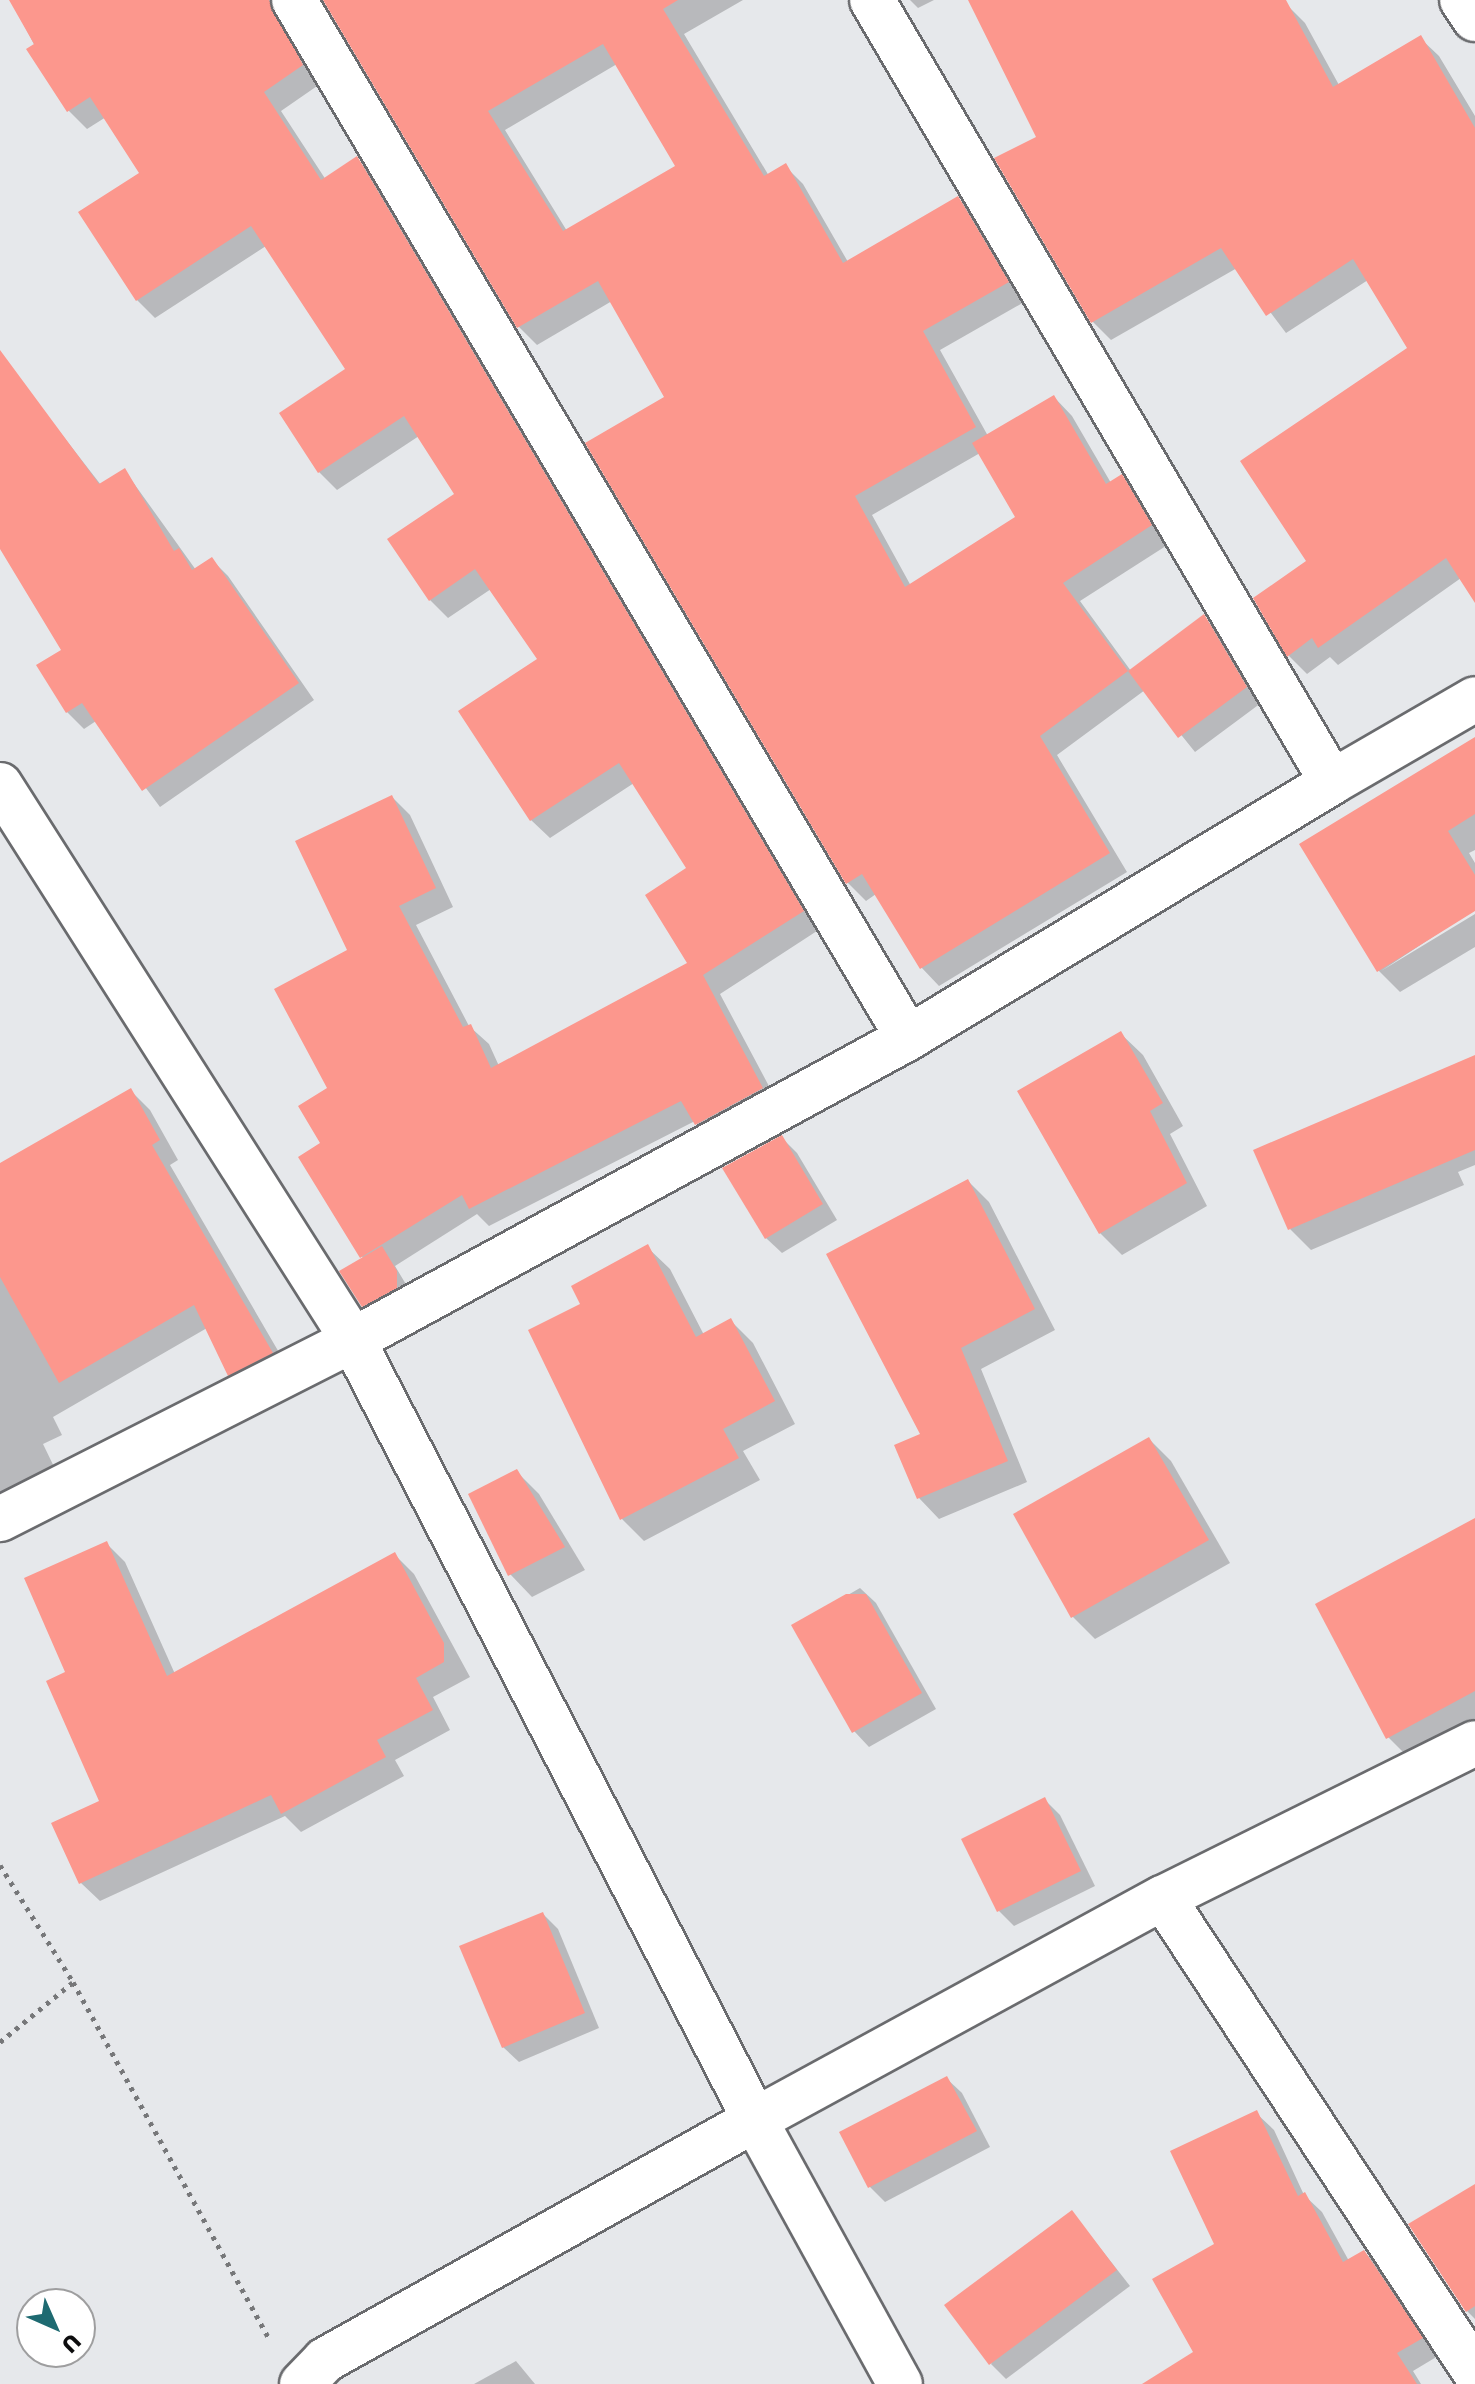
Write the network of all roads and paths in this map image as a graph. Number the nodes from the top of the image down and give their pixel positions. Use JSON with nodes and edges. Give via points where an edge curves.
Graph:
{"nodes":[{"id":1,"x":294,"y":0,"type":"edge"},
{"id":2,"x":872,"y":0,"type":"edge"},
{"id":3,"x":1462,"y":0,"type":"edge"},
{"id":4,"x":1475,"y":19,"type":"edge"},
{"id":5,"x":1475,"y":699,"type":"edge"},
{"id":6,"x":1332,"y":782,"type":"junction"},
{"id":7,"x":0,"y":785,"type":"edge"},
{"id":8,"x":908,"y":1038,"type":"junction"},
{"id":9,"x":353,"y":1340,"type":"junction"},
{"id":10,"x":0,"y":1519,"type":"edge"},
{"id":11,"x":1475,"y":1743,"type":"edge"},
{"id":12,"x":0,"y":1865,"type":"edge"},
{"id":13,"x":1163,"y":1898,"type":"junction"},
{"id":14,"x":73,"y":1982,"type":"junction"},
{"id":15,"x":0,"y":2042,"type":"edge"},
{"id":16,"x":755,"y":2120,"type":"junction"},
{"id":17,"x":272,"y":2344,"type":"dead end"},
{"id":18,"x":1475,"y":2372,"type":"edge"},
{"id":19,"x":302,"y":2384,"type":"edge"},
{"id":20,"x":900,"y":2384,"type":"edge"}],
"edges":[{"from":1,"to":8,"type":"street"},
{"from":2,"to":6,"type":"street"},
{"from":3,"to":4,"type":"street"},
{"from":5,"to":6,"type":"street"},
{"from":6,"to":8,"type":"street"},
{"from":7,"to":9,"type":"street"},
{"from":8,"to":9,"type":"street"},
{"from":9,"to":10,"type":"street"},
{"from":9,"to":16,"type":"street"},
{"from":11,"to":13,"type":"street"},
{"from":12,"to":14,"type":"path"},
{"from":13,"to":16,"type":"street"},
{"from":13,"to":18,"type":"street"},
{"from":14,"to":15,"type":"path"},
{"from":14,"to":17,"type":"path"},
{"from":16,"to":19,"type":"street","via":[[325,2360]]},
{"from":16,"to":20,"type":"street"}]}
